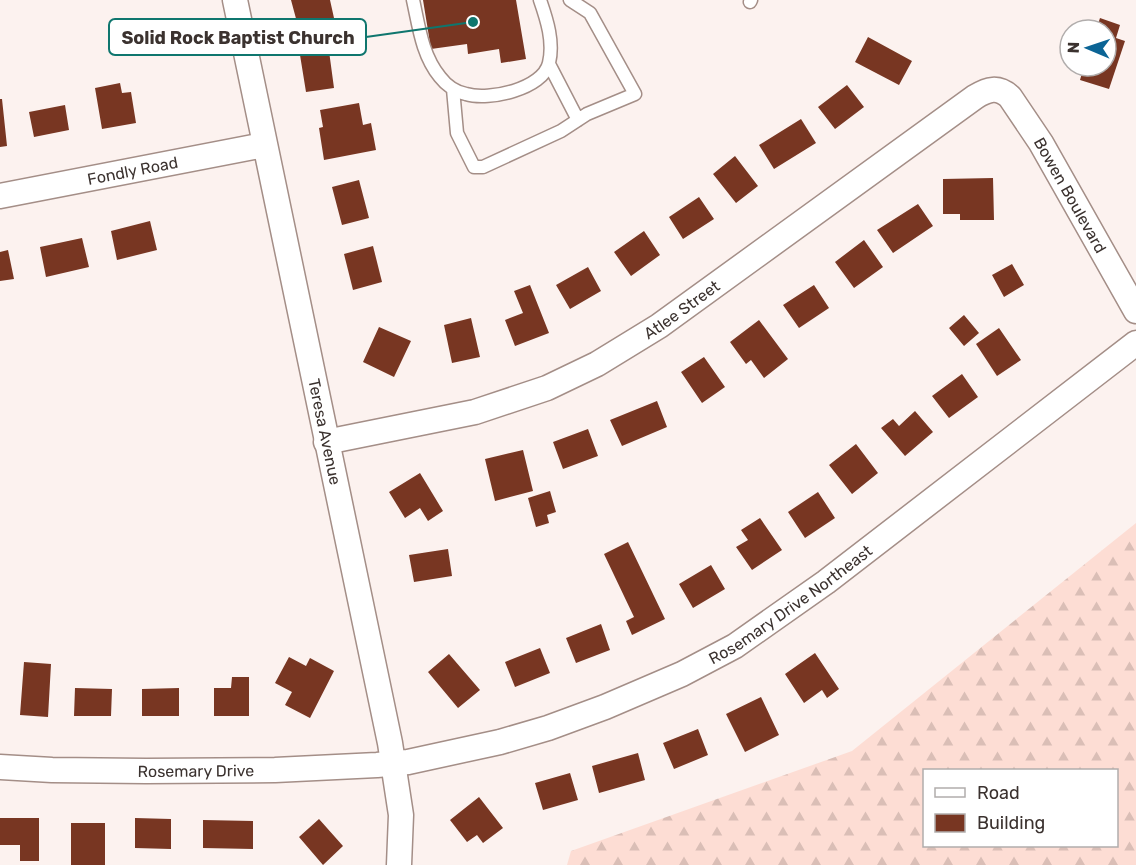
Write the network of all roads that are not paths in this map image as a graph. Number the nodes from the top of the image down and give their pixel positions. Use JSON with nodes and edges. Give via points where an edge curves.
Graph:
{"nodes":[{"id":1,"x":235,"y":0,"type":"edge"},
{"id":2,"x":413,"y":0,"type":"edge"},
{"id":3,"x":540,"y":0,"type":"edge"},
{"id":4,"x":570,"y":0,"type":"edge"},
{"id":5,"x":549,"y":64,"type":"junction"},
{"id":6,"x":453,"y":89,"type":"junction"},
{"id":7,"x":996,"y":89,"type":"joint"},
{"id":8,"x":578,"y":120,"type":"junction"},
{"id":9,"x":264,"y":145,"type":"junction"},
{"id":10,"x":0,"y":196,"type":"edge"},
{"id":11,"x":1136,"y":310,"type":"edge"},
{"id":12,"x":1136,"y":343,"type":"edge"},
{"id":13,"x":326,"y":442,"type":"junction"},
{"id":14,"x":394,"y":763,"type":"junction"},
{"id":15,"x":0,"y":767,"type":"edge"},
{"id":16,"x":399,"y":865,"type":"edge"}],
"edges":[{"from":1,"to":9,"type":"street","name":"Teresa Avenue"},
{"from":2,"to":6,"type":"lane","via":[[425,54],[440,78]]},
{"from":3,"to":5,"type":"lane","via":[[551,42]]},
{"from":4,"to":8,"type":"lane","via":[[590,13],[635,94]]},
{"from":5,"to":6,"type":"lane","via":[[542,76],[504,94],[485,97]]},
{"from":5,"to":8,"type":"lane"},
{"from":6,"to":8,"type":"lane","via":[[457,133],[474,167],[503,158]]},
{"from":7,"to":11,"type":"street","name":"Bowen Boulevard","via":[[1010,97],[1041,143]]},
{"from":7,"to":13,"type":"street","name":"Atlee Street","via":[[975,97],[659,326],[597,364],[547,388],[475,412]]},
{"from":9,"to":10,"type":"street","name":"Fondly Road"},
{"from":9,"to":13,"type":"street","name":"Teresa Avenue"},
{"from":12,"to":14,"type":"street","name":"Rosemary Drive Northeast","via":[[826,582],[735,646],[673,678],[548,729]]},
{"from":13,"to":14,"type":"street","name":"Teresa Avenue"},
{"from":14,"to":15,"type":"street","name":"Rosemary Drive","via":[[182,771]]},
{"from":14,"to":16,"type":"street","name":"Teresa Avenue","via":[[401,815]]}]}
